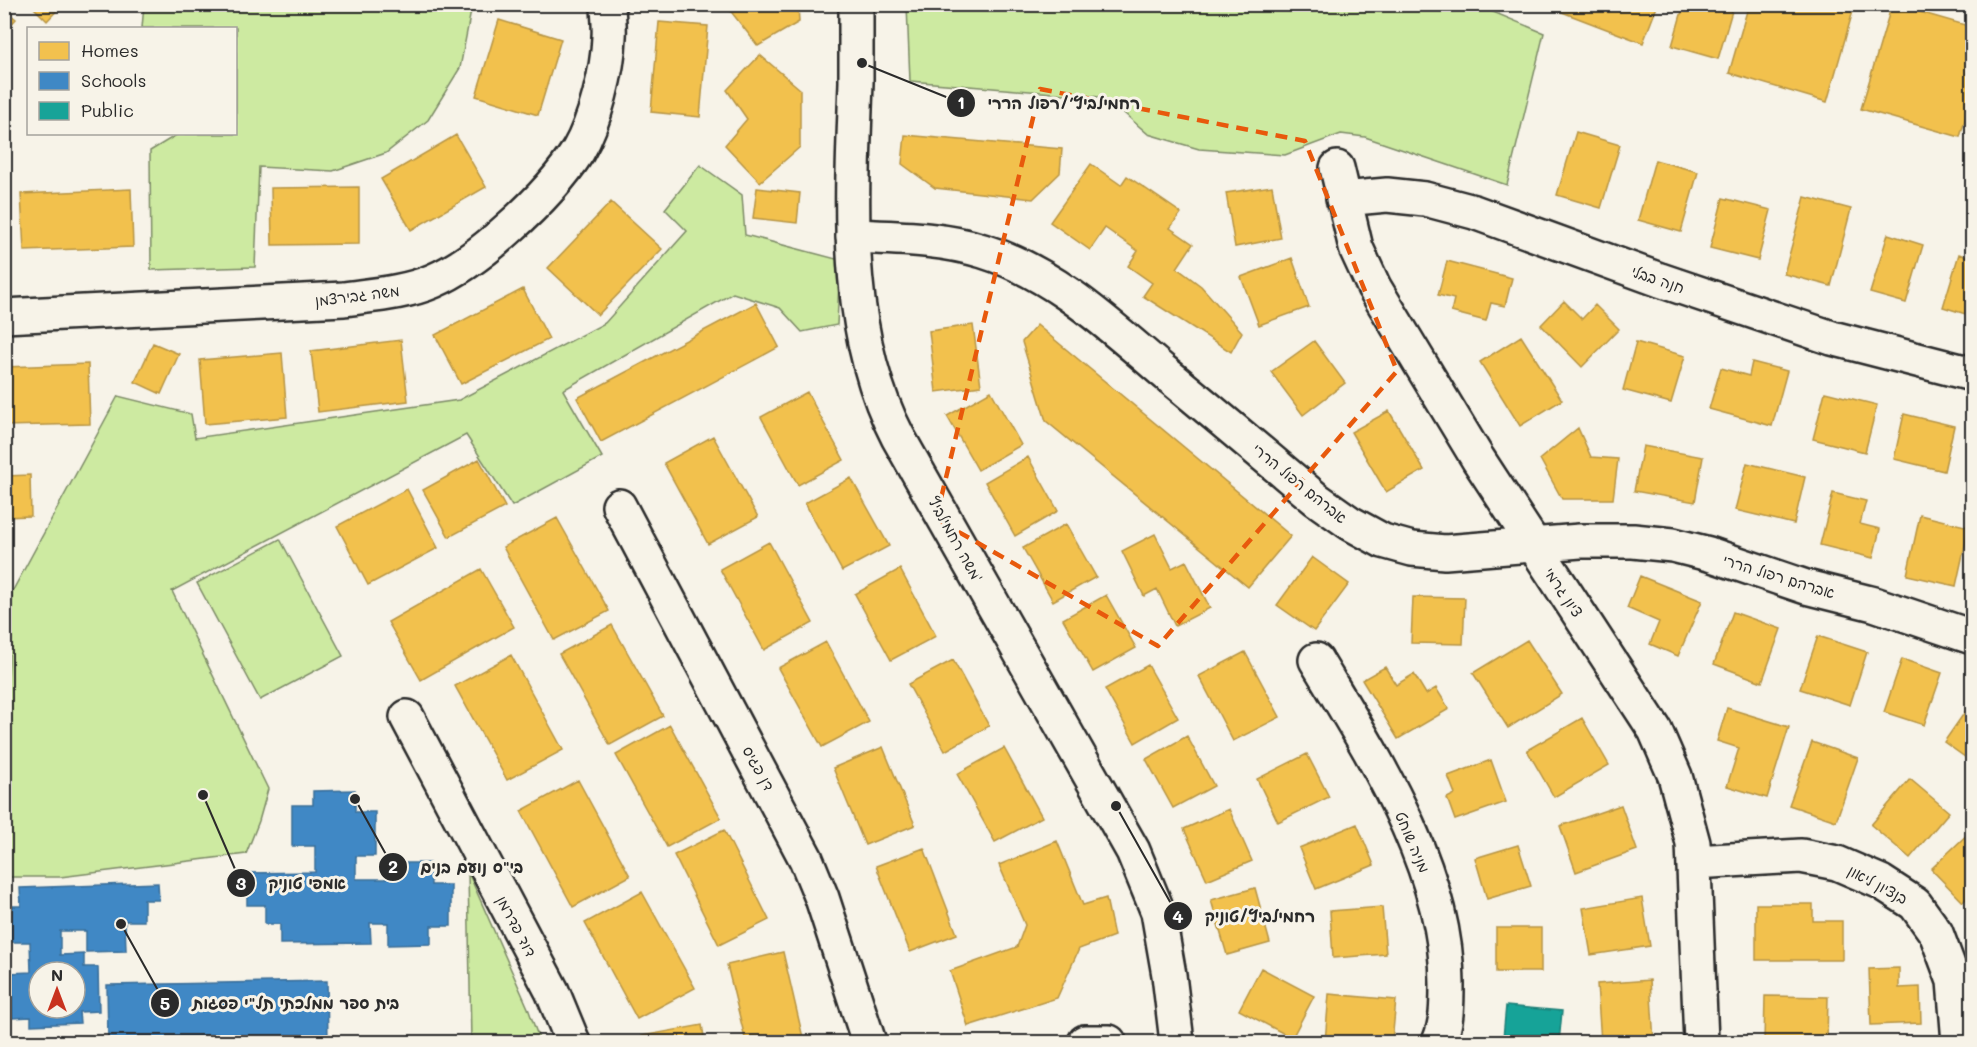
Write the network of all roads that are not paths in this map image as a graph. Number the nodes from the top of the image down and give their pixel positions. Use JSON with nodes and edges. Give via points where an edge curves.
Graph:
{"nodes":[{"id":1,"x":608,"y":4,"type":"edge"},
{"id":2,"x":856,"y":4,"type":"edge"},
{"id":3,"x":1340,"y":184,"type":"joint"},
{"id":4,"x":853,"y":236,"type":"junction"},
{"id":5,"x":4,"y":316,"type":"edge"},
{"id":6,"x":1972,"y":374,"type":"edge"},
{"id":7,"x":619,"y":506,"type":"dead end"},
{"id":8,"x":1533,"y":545,"type":"junction"},
{"id":9,"x":1972,"y":637,"type":"edge"},
{"id":10,"x":1316,"y":660,"type":"dead end"},
{"id":11,"x":407,"y":717,"type":"dead end"},
{"id":12,"x":1694,"y":862,"type":"junction"},
{"id":13,"x":573,"y":1042,"type":"edge"},
{"id":14,"x":868,"y":1042,"type":"edge"},
{"id":15,"x":1085,"y":1042,"type":"edge"},
{"id":16,"x":1109,"y":1042,"type":"edge"},
{"id":17,"x":1177,"y":1042,"type":"edge"},
{"id":18,"x":1439,"y":1042,"type":"edge"},
{"id":19,"x":1701,"y":1042,"type":"edge"},
{"id":20,"x":1959,"y":1042,"type":"edge"}],
"edges":[{"from":1,"to":5,"type":"street","name":"משה גבירצמן","via":[[609,37],[603,76],[592,118],[578,150],[552,187],[465,264],[432,281],[395,292],[344,299]]},
{"from":2,"to":4,"type":"street","name":"משה רחמילביץ'"},
{"from":3,"to":6,"type":"street","name":"חנה בבלי","via":[[1464,210],[1832,338]]},
{"from":3,"to":8,"type":"street","name":"ציון גרמי","via":[[1356,248],[1374,287]]},
{"from":4,"to":8,"type":"street","name":"אברהם רפול הררי","via":[[920,239],[982,250],[1051,280],[1316,499],[1383,541],[1445,552]]},
{"from":4,"to":17,"type":"street","name":"משה רחמילביץ'","via":[[863,329],[886,414],[1133,851],[1158,912]]},
{"from":7,"to":14,"type":"street","name":"דן פגיס","via":[[806,859]]},
{"from":8,"to":9,"type":"street","name":"אברהם רפול הררי","via":[[1633,541],[1673,545]]},
{"from":8,"to":12,"type":"street","name":"ציון גרמי","via":[[1655,730],[1675,776],[1693,843]]},
{"from":10,"to":18,"type":"street","name":"מניה שוחט","via":[[1376,760],[1430,880],[1447,970],[1447,1008]]},
{"from":11,"to":13,"type":"street","name":"דוד פדרמן","via":[[552,991]]},
{"from":12,"to":19,"type":"street","name":"ציון גרמי"},
{"from":12,"to":20,"type":"street","name":"בנציון ליאון","via":[[1801,856],[1837,862],[1881,882],[1914,904],[1936,933],[1954,981]]},
{"from":15,"to":16,"type":"street"}]}
